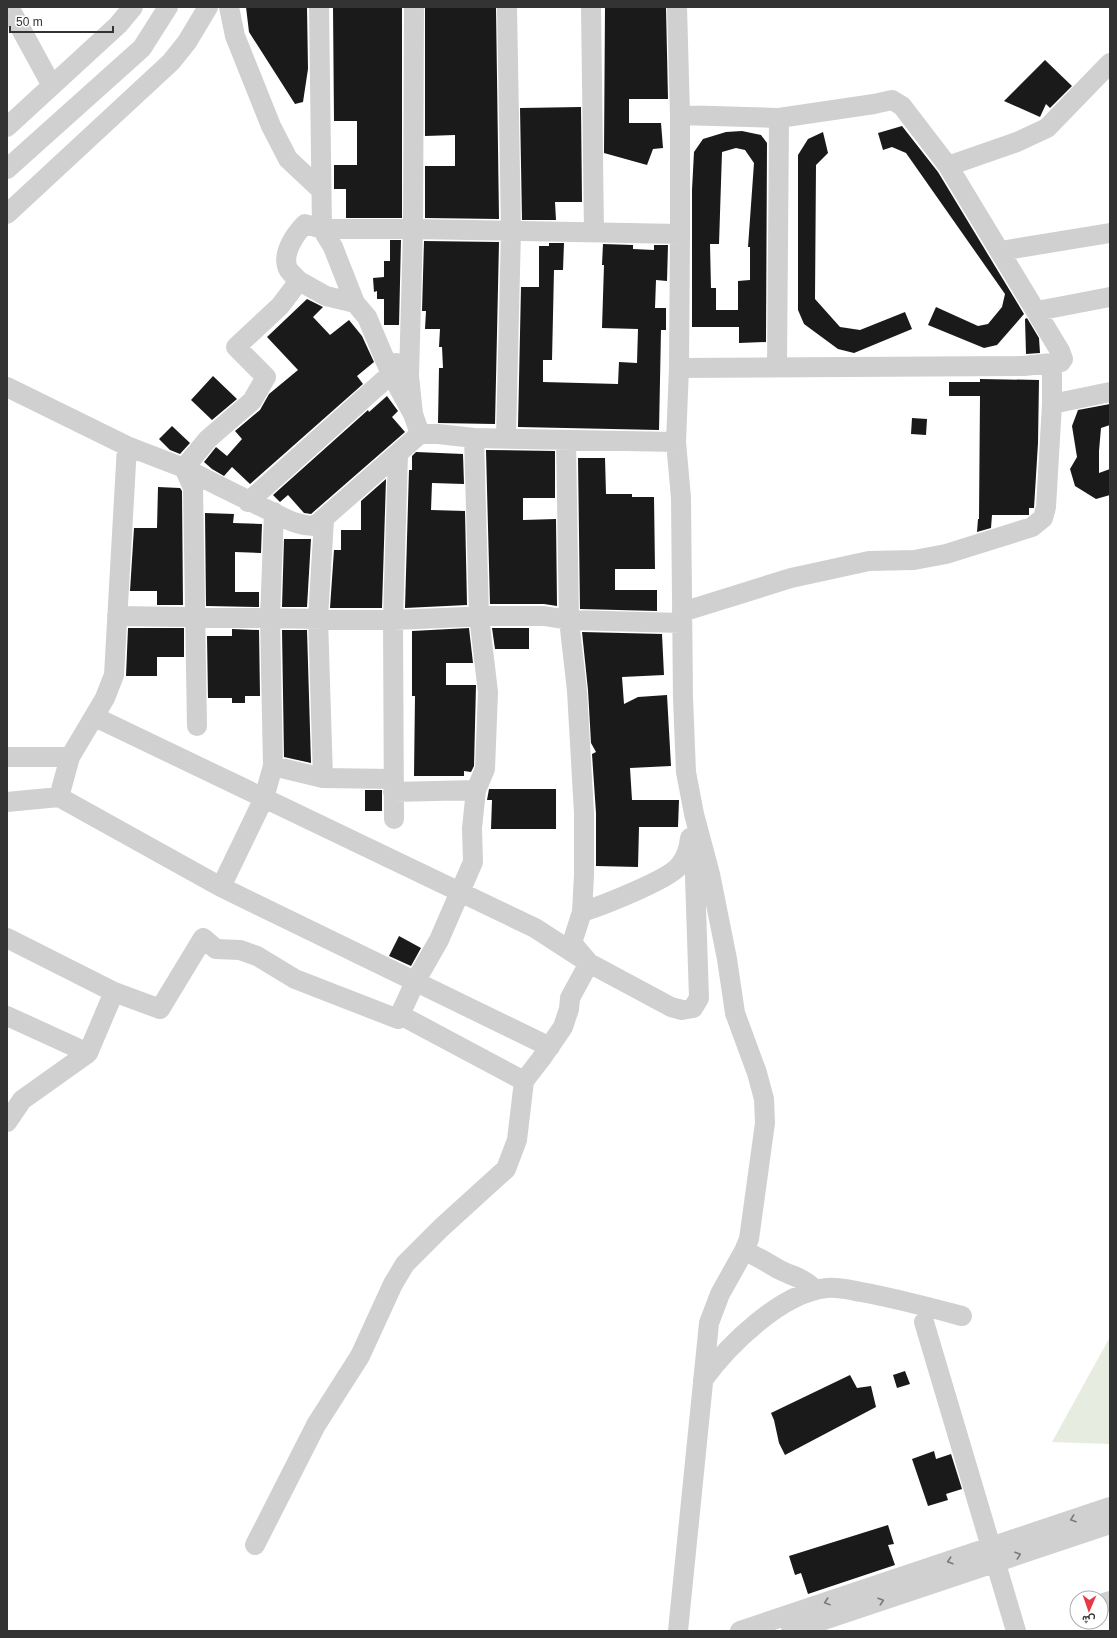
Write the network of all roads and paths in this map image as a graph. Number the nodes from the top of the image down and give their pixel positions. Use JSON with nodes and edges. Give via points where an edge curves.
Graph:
{"nodes":[{"id":1,"x":9,"y":7,"type":"edge"},
{"id":2,"x":133,"y":7,"type":"edge"},
{"id":3,"x":168,"y":7,"type":"edge"},
{"id":4,"x":208,"y":7,"type":"edge"},
{"id":5,"x":229,"y":7,"type":"edge"},
{"id":6,"x":319,"y":7,"type":"edge"},
{"id":7,"x":414,"y":7,"type":"edge"},
{"id":8,"x":507,"y":7,"type":"edge"},
{"id":9,"x":591,"y":7,"type":"edge"},
{"id":10,"x":677,"y":7,"type":"edge"},
{"id":11,"x":1110,"y":63,"type":"edge"},
{"id":12,"x":52,"y":86,"type":"junction"},
{"id":13,"x":680,"y":115,"type":"junction"},
{"id":14,"x":779,"y":118,"type":"junction"},
{"id":15,"x":7,"y":127,"type":"edge"},
{"id":16,"x":948,"y":166,"type":"junction"},
{"id":17,"x":7,"y":169,"type":"edge"},
{"id":18,"x":321,"y":190,"type":"junction"},
{"id":19,"x":7,"y":214,"type":"edge"},
{"id":20,"x":322,"y":229,"type":"junction"},
{"id":21,"x":413,"y":229,"type":"junction"},
{"id":22,"x":510,"y":230,"type":"junction"},
{"id":23,"x":594,"y":232,"type":"junction"},
{"id":24,"x":1110,"y":233,"type":"edge"},
{"id":25,"x":680,"y":234,"type":"junction"},
{"id":26,"x":1000,"y":251,"type":"junction"},
{"id":27,"x":299,"y":281,"type":"junction"},
{"id":28,"x":1110,"y":297,"type":"edge"},
{"id":29,"x":355,"y":303,"type":"junction"},
{"id":30,"x":1036,"y":312,"type":"junction"},
{"id":31,"x":411,"y":332,"type":"junction"},
{"id":32,"x":1052,"y":364,"type":"junction"},
{"id":33,"x":777,"y":367,"type":"junction"},
{"id":34,"x":679,"y":368,"type":"junction"},
{"id":35,"x":391,"y":374,"type":"junction"},
{"id":36,"x":7,"y":387,"type":"edge"},
{"id":37,"x":1110,"y":392,"type":"edge"},
{"id":38,"x":1052,"y":404,"type":"junction"},
{"id":39,"x":413,"y":414,"type":"junction"},
{"id":40,"x":420,"y":434,"type":"junction"},
{"id":41,"x":474,"y":438,"type":"junction"},
{"id":42,"x":506,"y":438,"type":"junction"},
{"id":43,"x":566,"y":440,"type":"junction"},
{"id":44,"x":676,"y":442,"type":"junction"},
{"id":45,"x":127,"y":446,"type":"junction"},
{"id":46,"x":398,"y":454,"type":"junction"},
{"id":47,"x":184,"y":468,"type":"junction"},
{"id":48,"x":248,"y":502,"type":"junction"},
{"id":49,"x":274,"y":512,"type":"junction"},
{"id":50,"x":324,"y":520,"type":"junction"},
{"id":51,"x":117,"y":616,"type":"junction"},
{"id":52,"x":480,"y":616,"type":"junction"},
{"id":53,"x":195,"y":617,"type":"junction"},
{"id":54,"x":682,"y":617,"type":"junction"},
{"id":55,"x":270,"y":618,"type":"junction"},
{"id":56,"x":318,"y":618,"type":"junction"},
{"id":57,"x":393,"y":620,"type":"junction"},
{"id":58,"x":569,"y":620,"type":"junction"},
{"id":59,"x":95,"y":717,"type":"junction"},
{"id":60,"x":197,"y":726,"type":"dead end"},
{"id":61,"x":7,"y":757,"type":"edge"},
{"id":62,"x":70,"y":757,"type":"junction"},
{"id":63,"x":273,"y":766,"type":"junction"},
{"id":64,"x":324,"y":778,"type":"junction"},
{"id":65,"x":393,"y":785,"type":"junction"},
{"id":66,"x":476,"y":790,"type":"junction"},
{"id":67,"x":59,"y":797,"type":"junction"},
{"id":68,"x":264,"y":798,"type":"junction"},
{"id":69,"x":7,"y":802,"type":"edge"},
{"id":70,"x":694,"y":814,"type":"junction"},
{"id":71,"x":394,"y":819,"type":"dead end"},
{"id":72,"x":221,"y":887,"type":"junction"},
{"id":73,"x":460,"y":892,"type":"junction"},
{"id":74,"x":582,"y":912,"type":"junction"},
{"id":75,"x":7,"y":938,"type":"edge"},
{"id":76,"x":589,"y":963,"type":"junction"},
{"id":77,"x":415,"y":982,"type":"junction"},
{"id":78,"x":114,"y":992,"type":"junction"},
{"id":79,"x":7,"y":1016,"type":"edge"},
{"id":80,"x":398,"y":1019,"type":"junction"},
{"id":81,"x":550,"y":1047,"type":"junction"},
{"id":82,"x":88,"y":1053,"type":"junction"},
{"id":83,"x":524,"y":1081,"type":"junction"},
{"id":84,"x":7,"y":1122,"type":"edge"},
{"id":85,"x":744,"y":1251,"type":"junction"},
{"id":86,"x":815,"y":1290,"type":"junction"},
{"id":87,"x":962,"y":1316,"type":"dead end"},
{"id":88,"x":924,"y":1322,"type":"dead end"},
{"id":89,"x":702,"y":1382,"type":"junction"},
{"id":90,"x":1110,"y":1507,"type":"edge"},
{"id":91,"x":1110,"y":1524,"type":"edge"},
{"id":92,"x":254,"y":1545,"type":"dead end"},
{"id":93,"x":993,"y":1555,"type":"junction"},
{"id":94,"x":678,"y":1631,"type":"edge"},
{"id":95,"x":740,"y":1631,"type":"edge"},
{"id":96,"x":791,"y":1631,"type":"edge"},
{"id":97,"x":1016,"y":1631,"type":"edge"}],
"edges":[{"from":1,"to":12,"type":"street"},
{"from":2,"to":12,"type":"street","via":[[118,25]]},
{"from":3,"to":17,"type":"street","via":[[142,48]]},
{"from":4,"to":19,"type":"street","via":[[187,42],[171,62]]},
{"from":5,"to":18,"type":"street","via":[[235,36],[271,126],[288,159]]},
{"from":6,"to":18,"type":"street"},
{"from":7,"to":21,"type":"street"},
{"from":8,"to":22,"type":"street"},
{"from":9,"to":23,"type":"street"},
{"from":10,"to":13,"type":"street"},
{"from":11,"to":16,"type":"street","via":[[1047,128],[1028,138]]},
{"from":12,"to":15,"type":"street"},
{"from":13,"to":14,"type":"street"},
{"from":13,"to":25,"type":"street"},
{"from":14,"to":16,"type":"street","via":[[892,100],[902,106]]},
{"from":14,"to":33,"type":"street"},
{"from":16,"to":26,"type":"street"},
{"from":18,"to":20,"type":"street"},
{"from":20,"to":21,"type":"street"},
{"from":20,"to":27,"type":"street","via":[[305,224],[297,231],[286,255],[287,268]]},
{"from":20,"to":29,"type":"street","via":[[333,247]]},
{"from":21,"to":22,"type":"street"},
{"from":21,"to":31,"type":"street"},
{"from":22,"to":23,"type":"street"},
{"from":22,"to":42,"type":"street"},
{"from":23,"to":25,"type":"street"},
{"from":24,"to":26,"type":"street"},
{"from":25,"to":34,"type":"street"},
{"from":26,"to":30,"type":"street"},
{"from":27,"to":29,"type":"street","via":[[326,296]]},
{"from":27,"to":47,"type":"street","via":[[280,306],[236,347],[266,377],[252,401],[208,439]]},
{"from":28,"to":30,"type":"street"},
{"from":29,"to":35,"type":"street","via":[[367,317]]},
{"from":30,"to":32,"type":"street","via":[[1062,356],[1061,362]]},
{"from":31,"to":35,"type":"street"},
{"from":31,"to":39,"type":"street","via":[[409,376]]},
{"from":32,"to":33,"type":"street"},
{"from":32,"to":38,"type":"street"},
{"from":33,"to":34,"type":"street"},
{"from":34,"to":44,"type":"street"},
{"from":35,"to":39,"type":"street"},
{"from":35,"to":48,"type":"street"},
{"from":36,"to":45,"type":"street"},
{"from":37,"to":38,"type":"street"},
{"from":38,"to":54,"type":"street","via":[[1046,506],[1043,518],[1032,528],[946,554],[914,560],[869,561],[791,578]]},
{"from":39,"to":40,"type":"street"},
{"from":40,"to":41,"type":"street"},
{"from":40,"to":46,"type":"street"},
{"from":41,"to":42,"type":"street"},
{"from":41,"to":52,"type":"street"},
{"from":42,"to":43,"type":"street"},
{"from":43,"to":44,"type":"street"},
{"from":43,"to":58,"type":"street"},
{"from":44,"to":54,"type":"street","via":[[681,498]]},
{"from":45,"to":47,"type":"street"},
{"from":45,"to":51,"type":"street"},
{"from":46,"to":50,"type":"street","via":[[361,484]]},
{"from":46,"to":57,"type":"street"},
{"from":47,"to":48,"type":"street"},
{"from":47,"to":53,"type":"street","via":[[193,488]]},
{"from":48,"to":49,"type":"street"},
{"from":49,"to":50,"type":"street","via":[[284,519],[302,525],[315,526]]},
{"from":49,"to":55,"type":"street"},
{"from":50,"to":56,"type":"street"},
{"from":51,"to":53,"type":"street"},
{"from":51,"to":59,"type":"street","via":[[114,675]]},
{"from":52,"to":57,"type":"street"},
{"from":52,"to":58,"type":"street","via":[[544,616]]},
{"from":52,"to":66,"type":"street","via":[[488,692],[485,769]]},
{"from":53,"to":55,"type":"street"},
{"from":53,"to":60,"type":"street"},
{"from":54,"to":58,"type":"street"},
{"from":54,"to":70,"type":"street","via":[[686,772]]},
{"from":55,"to":56,"type":"street"},
{"from":55,"to":63,"type":"street"},
{"from":56,"to":57,"type":"street"},
{"from":56,"to":64,"type":"street"},
{"from":57,"to":65,"type":"street"},
{"from":58,"to":74,"type":"street","via":[[577,691],[584,813]]},
{"from":59,"to":62,"type":"street"},
{"from":59,"to":68,"type":"street"},
{"from":61,"to":62,"type":"street"},
{"from":62,"to":67,"type":"street"},
{"from":63,"to":64,"type":"street"},
{"from":63,"to":68,"type":"street"},
{"from":64,"to":65,"type":"street"},
{"from":65,"to":66,"type":"street"},
{"from":65,"to":71,"type":"street"},
{"from":66,"to":73,"type":"street","via":[[472,828],[473,862]]},
{"from":67,"to":69,"type":"street"},
{"from":67,"to":72,"type":"street"},
{"from":68,"to":72,"type":"street"},
{"from":68,"to":73,"type":"street"},
{"from":70,"to":74,"type":"street","via":[[690,846],[678,867],[665,877]]},
{"from":70,"to":76,"type":"street","via":[[699,998],[693,1008],[682,1010],[671,1007]]},
{"from":70,"to":85,"type":"street","via":[[710,874],[735,1013],[764,1099],[765,1123],[761,1161],[749,1239]]},
{"from":72,"to":77,"type":"street"},
{"from":73,"to":76,"type":"street","via":[[535,928]]},
{"from":73,"to":77,"type":"street","via":[[439,940]]},
{"from":74,"to":76,"type":"street","via":[[572,943]]},
{"from":75,"to":78,"type":"street"},
{"from":76,"to":81,"type":"street","via":[[570,998],[563,1027]]},
{"from":77,"to":80,"type":"street"},
{"from":77,"to":81,"type":"street"},
{"from":78,"to":80,"type":"street","via":[[160,1009],[203,938],[216,949],[240,950],[257,956],[295,979]]},
{"from":78,"to":82,"type":"street"},
{"from":79,"to":82,"type":"street"},
{"from":80,"to":83,"type":"street","via":[[404,1017]]},
{"from":81,"to":83,"type":"street"},
{"from":82,"to":84,"type":"street","via":[[22,1100]]},
{"from":83,"to":92,"type":"street","via":[[517,1140],[506,1169],[405,1264],[360,1356],[316,1425]]},
{"from":85,"to":86,"type":"street","via":[[803,1279]]},
{"from":85,"to":89,"type":"street","via":[[720,1294],[709,1323]]},
{"from":86,"to":87,"type":"street","via":[[829,1288],[871,1294]]},
{"from":86,"to":89,"type":"street","via":[[784,1304],[740,1338],[716,1362]]},
{"from":88,"to":93,"type":"street"},
{"from":89,"to":94,"type":"street"},
{"from":90,"to":93,"type":"street","one_way":true},
{"from":93,"to":91,"type":"street","one_way":true},
{"from":93,"to":95,"type":"street","one_way":true},
{"from":96,"to":93,"type":"street","one_way":true},
{"from":93,"to":97,"type":"street"}]}
